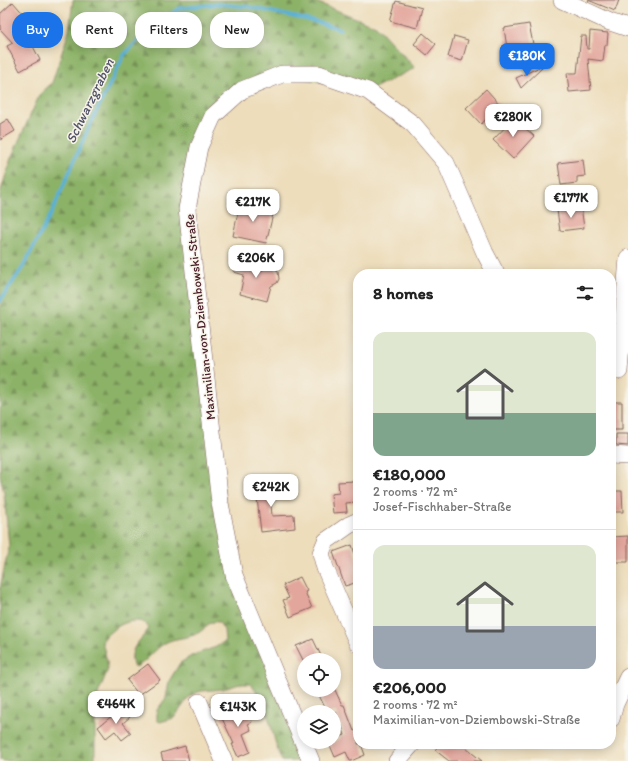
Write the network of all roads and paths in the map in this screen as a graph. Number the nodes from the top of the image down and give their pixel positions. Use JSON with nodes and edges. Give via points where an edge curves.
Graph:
{"nodes":[{"id":1,"x":562,"y":0,"type":"edge"},
{"id":2,"x":628,"y":28,"type":"edge"},
{"id":3,"x":628,"y":258,"type":"edge"},
{"id":4,"x":494,"y":269,"type":"edge"},
{"id":5,"x":619,"y":370,"type":"edge"},
{"id":6,"x":616,"y":455,"type":"edge"},
{"id":7,"x":628,"y":456,"type":"edge"},
{"id":8,"x":353,"y":523,"type":"edge"},
{"id":9,"x":353,"y":632,"type":"edge"},
{"id":10,"x":628,"y":677,"type":"edge"},
{"id":11,"x":616,"y":701,"type":"edge"},
{"id":12,"x":199,"y":702,"type":"dead end"},
{"id":13,"x":224,"y":761,"type":"edge"},
{"id":14,"x":311,"y":761,"type":"edge"}],
"edges":[{"from":1,"to":2,"type":"street"},
{"from":3,"to":5,"type":"street"},
{"from":4,"to":14,"type":"street","name":"Maximilian-von-Dziembowski-Straße","via":[[446,163],[413,124],[368,91],[319,74],[282,74],[242,90],[213,116],[199,146],[187,209],[220,503],[234,575]]},
{"from":6,"to":7,"type":"street"},
{"from":8,"to":9,"type":"street","via":[[326,541],[321,553]]},
{"from":10,"to":11,"type":"street"},
{"from":12,"to":13,"type":"street"}]}
